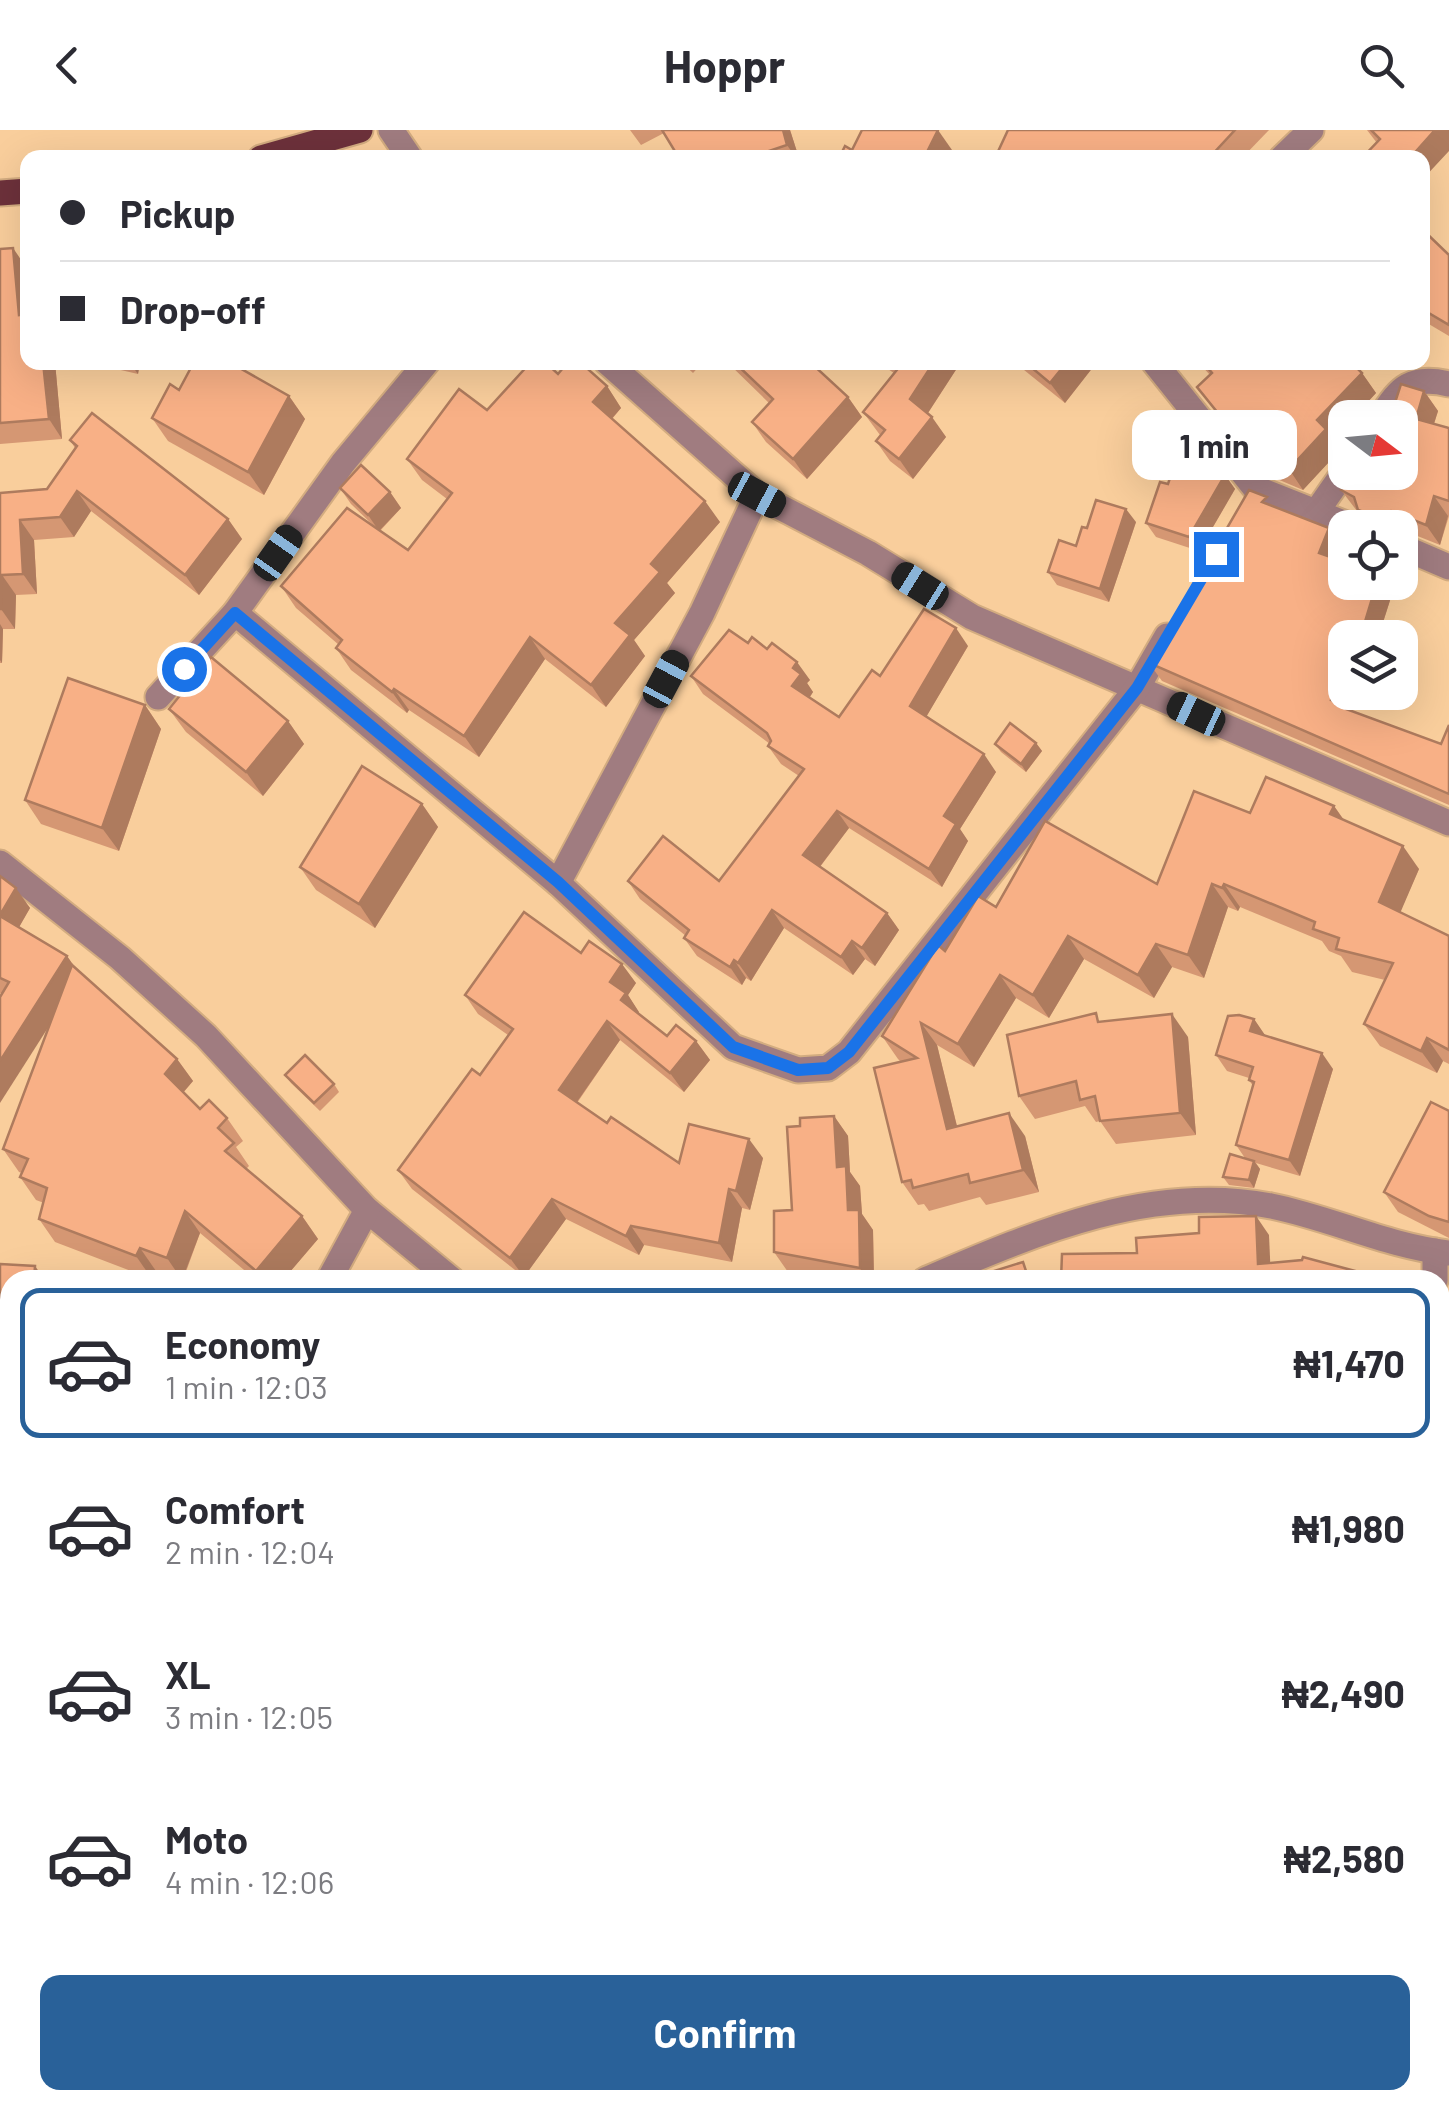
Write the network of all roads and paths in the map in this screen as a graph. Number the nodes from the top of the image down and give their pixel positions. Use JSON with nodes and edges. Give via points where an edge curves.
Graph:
{"nodes":[{"id":1,"x":360,"y":130,"type":"edge"},
{"id":2,"x":1311,"y":130,"type":"edge"},
{"id":3,"x":289,"y":150,"type":"edge"},
{"id":4,"x":1290,"y":150,"type":"edge"},
{"id":5,"x":420,"y":370,"type":"edge"},
{"id":6,"x":616,"y":370,"type":"edge"},
{"id":7,"x":1160,"y":370,"type":"edge"},
{"id":8,"x":1449,"y":384,"type":"edge"},
{"id":9,"x":1390,"y":400,"type":"edge"},
{"id":10,"x":1332,"y":490,"type":"edge"},
{"id":11,"x":757,"y":495,"type":"junction"},
{"id":12,"x":1317,"y":511,"type":"junction"},
{"id":13,"x":1328,"y":516,"type":"edge"},
{"id":14,"x":1418,"y":554,"type":"edge"},
{"id":15,"x":1449,"y":568,"type":"edge"},
{"id":16,"x":235,"y":613,"type":"junction"},
{"id":17,"x":1176,"y":621,"type":"edge"},
{"id":18,"x":1137,"y":688,"type":"junction"},
{"id":19,"x":158,"y":697,"type":"dead end"},
{"id":20,"x":1449,"y":823,"type":"edge"},
{"id":21,"x":0,"y":864,"type":"edge"},
{"id":22,"x":558,"y":882,"type":"junction"},
{"id":23,"x":367,"y":1210,"type":"junction"},
{"id":24,"x":1442,"y":1252,"type":"edge"},
{"id":25,"x":334,"y":1270,"type":"edge"},
{"id":26,"x":440,"y":1270,"type":"edge"},
{"id":27,"x":948,"y":1270,"type":"edge"}],
"edges":[{"from":1,"to":3,"type":"main road"},
{"from":2,"to":4,"type":"street"},
{"from":5,"to":16,"type":"street","via":[[343,463]]},
{"from":6,"to":11,"type":"street"},
{"from":7,"to":12,"type":"street","via":[[1250,496]]},
{"from":8,"to":9,"type":"street","via":[[1423,378]]},
{"from":10,"to":12,"type":"street"},
{"from":11,"to":18,"type":"street","via":[[972,618]]},
{"from":11,"to":22,"type":"street","via":[[702,613]]},
{"from":12,"to":13,"type":"street"},
{"from":14,"to":15,"type":"street"},
{"from":16,"to":19,"type":"street"},
{"from":16,"to":22,"type":"street"},
{"from":17,"to":18,"type":"street"},
{"from":18,"to":20,"type":"street"},
{"from":18,"to":22,"type":"street","via":[[849,1052],[828,1068],[798,1070],[733,1047]]},
{"from":21,"to":23,"type":"street","via":[[206,1036]]},
{"from":23,"to":25,"type":"street"},
{"from":23,"to":26,"type":"street"},
{"from":24,"to":27,"type":"street","via":[[1272,1206],[1202,1200],[1132,1206],[1038,1231]]}]}
